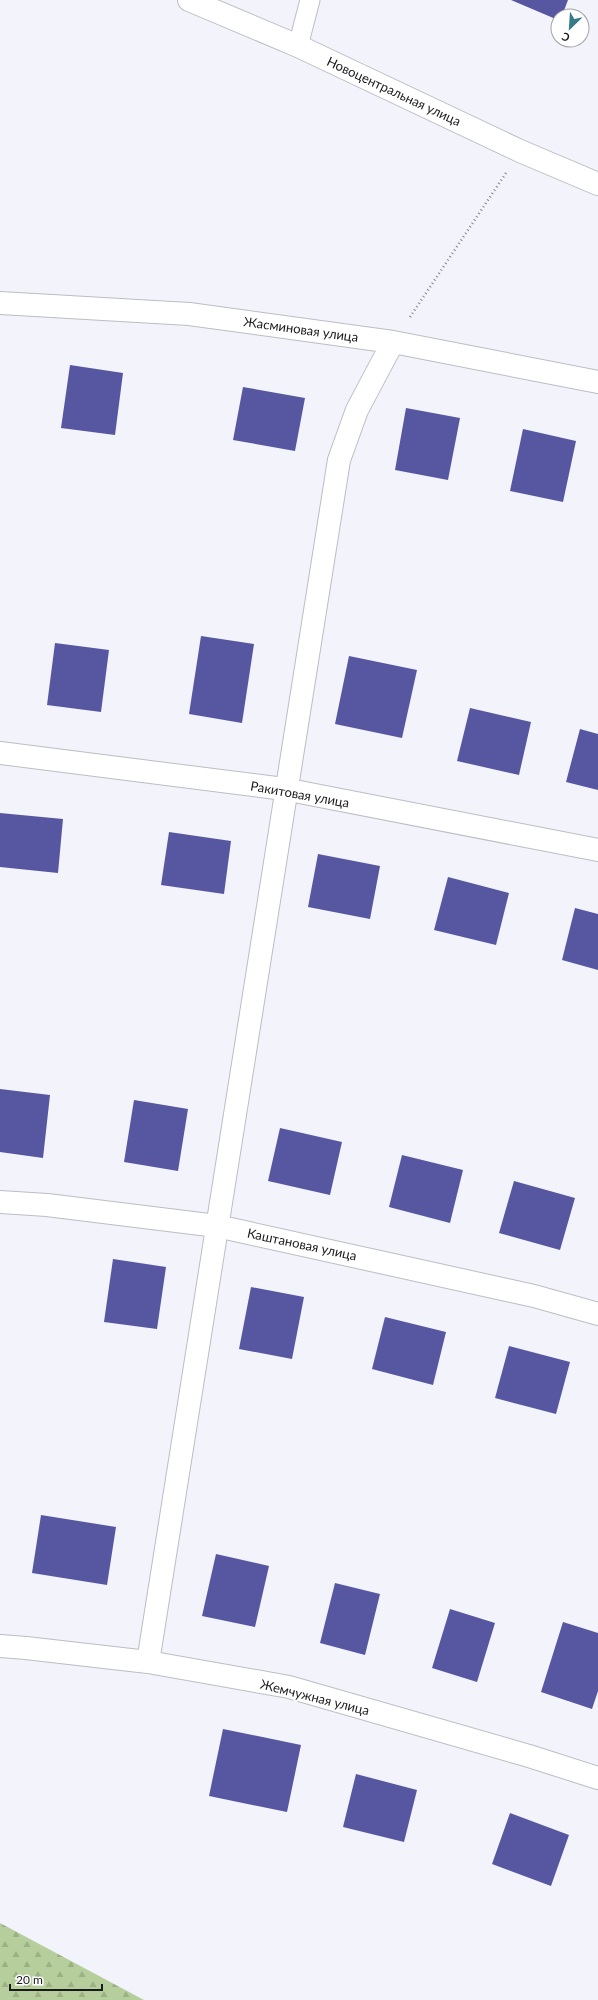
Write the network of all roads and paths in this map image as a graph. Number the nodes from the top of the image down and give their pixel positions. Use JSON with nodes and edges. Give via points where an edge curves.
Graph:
{"nodes":[{"id":1,"x":189,"y":0,"type":"edge"},
{"id":2,"x":310,"y":0,"type":"edge"},
{"id":3,"x":298,"y":46,"type":"junction"},
{"id":4,"x":520,"y":151,"type":"junction"},
{"id":5,"x":598,"y":184,"type":"edge"},
{"id":6,"x":0,"y":303,"type":"edge"},
{"id":7,"x":393,"y":342,"type":"junction"},
{"id":8,"x":598,"y":382,"type":"edge"},
{"id":9,"x":0,"y":753,"type":"edge"},
{"id":10,"x":284,"y":790,"type":"junction"},
{"id":11,"x":598,"y":850,"type":"edge"},
{"id":12,"x":0,"y":1202,"type":"edge"},
{"id":13,"x":217,"y":1226,"type":"junction"},
{"id":14,"x":598,"y":1314,"type":"edge"},
{"id":15,"x":0,"y":1646,"type":"edge"},
{"id":16,"x":148,"y":1662,"type":"junction"},
{"id":17,"x":598,"y":1778,"type":"edge"}],
"edges":[{"from":1,"to":3,"type":"street","name":"Новоцентральная улица"},
{"from":2,"to":3,"type":"lane"},
{"from":3,"to":4,"type":"street","name":"Новоцентральная улица"},
{"from":4,"to":5,"type":"street","name":"Новоцентральная улица"},
{"from":4,"to":7,"type":"path"},
{"from":6,"to":7,"type":"street","name":"Жасминовая улица","via":[[188,314]]},
{"from":7,"to":8,"type":"street","name":"Жасминовая улица"},
{"from":7,"to":10,"type":"street","via":[[357,410],[339,460]]},
{"from":9,"to":10,"type":"street","name":"Ракитовая улица"},
{"from":10,"to":11,"type":"street","name":"Ракитовая улица"},
{"from":10,"to":13,"type":"street"},
{"from":12,"to":13,"type":"street","name":"Каштановая улица","via":[[47,1205]]},
{"from":13,"to":14,"type":"street","name":"Каштановая улица","via":[[534,1296]]},
{"from":13,"to":16,"type":"street"},
{"from":15,"to":16,"type":"street","name":"Жемчужная улица"},
{"from":16,"to":17,"type":"street","name":"Жемчужная улица","via":[[289,1687]]}]}
